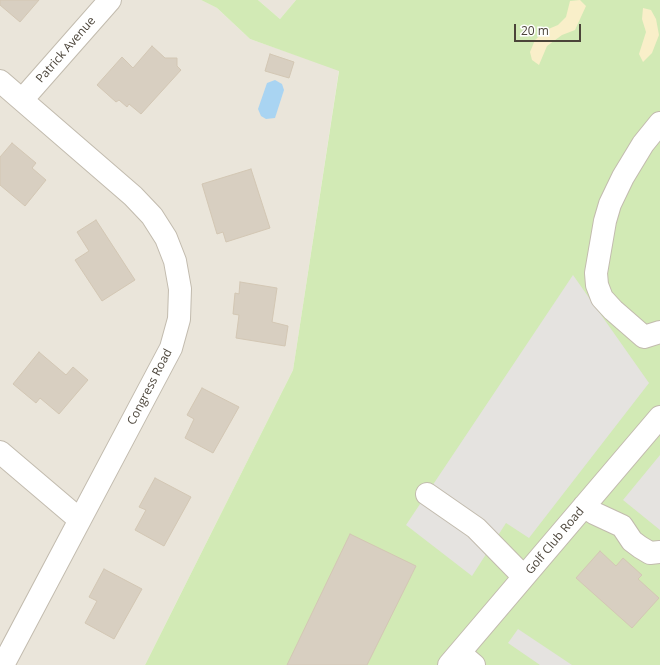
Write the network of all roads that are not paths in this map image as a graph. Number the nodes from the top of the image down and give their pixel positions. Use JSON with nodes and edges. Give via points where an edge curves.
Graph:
{"nodes":[{"id":1,"x":110,"y":0,"type":"edge"},
{"id":2,"x":0,"y":81,"type":"edge"},
{"id":3,"x":22,"y":100,"type":"junction"},
{"id":4,"x":660,"y":123,"type":"edge"},
{"id":5,"x":652,"y":335,"type":"edge"},
{"id":6,"x":660,"y":417,"type":"edge"},
{"id":7,"x":0,"y":452,"type":"edge"},
{"id":8,"x":427,"y":494,"type":"dead end"},
{"id":9,"x":584,"y":506,"type":"junction"},
{"id":10,"x":80,"y":520,"type":"junction"},
{"id":11,"x":660,"y":552,"type":"edge"},
{"id":12,"x":524,"y":577,"type":"junction"},
{"id":13,"x":461,"y":661,"type":"edge"},
{"id":14,"x":3,"y":665,"type":"edge"}],
"edges":[{"from":1,"to":3,"type":"street","name":"Patrick Avenue"},
{"from":2,"to":3,"type":"street","name":"Congress Road"},
{"from":3,"to":10,"type":"street","name":"Congress Road","via":[[133,196],[152,216],[171,249],[180,288],[179,319],[171,348]]},
{"from":4,"to":5,"type":"street","via":[[643,144],[610,204],[596,273],[602,298],[613,310]]},
{"from":6,"to":9,"type":"street","name":"Golf Club Road"},
{"from":7,"to":10,"type":"street"},
{"from":8,"to":12,"type":"street","via":[[476,528]]},
{"from":9,"to":11,"type":"street","via":[[622,526],[632,541],[640,547],[650,553]]},
{"from":9,"to":12,"type":"street","name":"Golf Club Road"},
{"from":10,"to":14,"type":"street","name":"Congress Road"},
{"from":12,"to":13,"type":"street","name":"Golf Club Road"}]}
